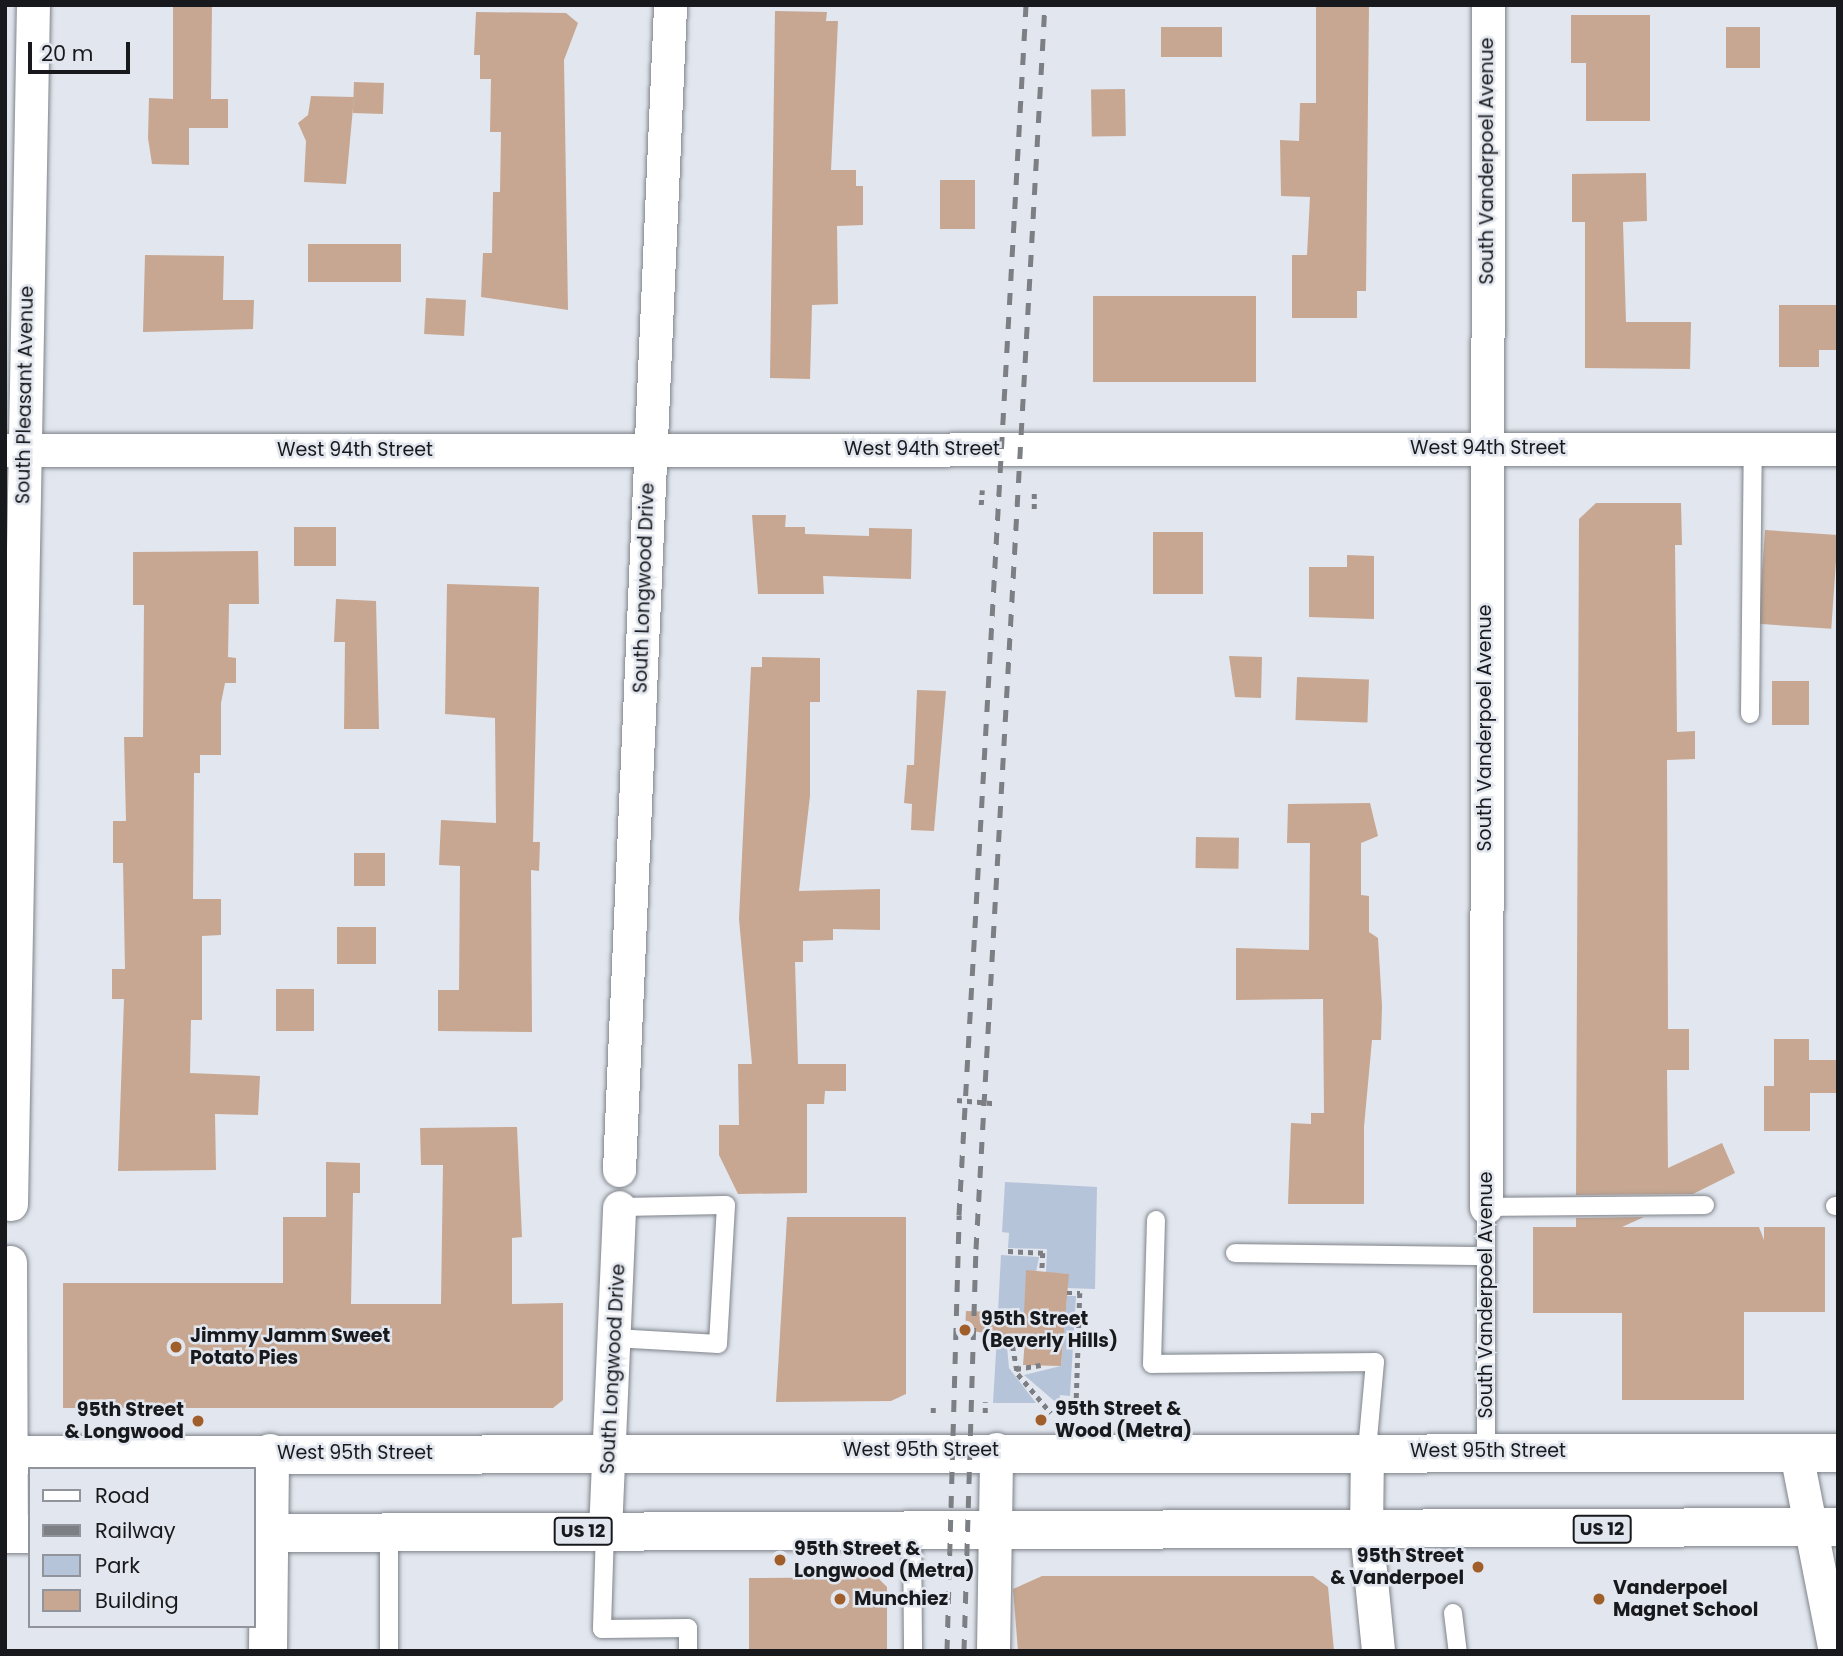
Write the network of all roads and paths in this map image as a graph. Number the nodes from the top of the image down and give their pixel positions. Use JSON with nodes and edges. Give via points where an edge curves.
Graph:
{"nodes":[{"id":1,"x":33,"y":5,"type":"edge"},
{"id":2,"x":670,"y":5,"type":"edge"},
{"id":3,"x":1488,"y":5,"type":"edge"},
{"id":4,"x":1485,"y":448,"type":"junction"},
{"id":5,"x":650,"y":449,"type":"junction"},
{"id":6,"x":1753,"y":449,"type":"junction"},
{"id":7,"x":1838,"y":449,"type":"edge"},
{"id":8,"x":14,"y":450,"type":"edge"},
{"id":9,"x":982,"y":490,"type":"dead end"},
{"id":10,"x":1034,"y":490,"type":"dead end"},
{"id":11,"x":981,"y":505,"type":"dead end"},
{"id":12,"x":1034,"y":509,"type":"dead end"},
{"id":13,"x":1750,"y":713,"type":"dead end"},
{"id":14,"x":957,"y":1100,"type":"dead end"},
{"id":15,"x":994,"y":1103,"type":"dead end"},
{"id":16,"x":620,"y":1170,"type":"dead end"},
{"id":17,"x":11,"y":1204,"type":"dead end"},
{"id":18,"x":1705,"y":1205,"type":"dead end"},
{"id":19,"x":619,"y":1207,"type":"joint"},
{"id":20,"x":1486,"y":1207,"type":"junction"},
{"id":21,"x":1156,"y":1220,"type":"dead end"},
{"id":22,"x":1008,"y":1251,"type":"dead end"},
{"id":23,"x":1236,"y":1253,"type":"dead end"},
{"id":24,"x":1486,"y":1256,"type":"junction"},
{"id":25,"x":8,"y":1262,"type":"edge"},
{"id":26,"x":1042,"y":1272,"type":"dead end"},
{"id":27,"x":1068,"y":1293,"type":"dead end"},
{"id":28,"x":1011,"y":1336,"type":"dead end"},
{"id":29,"x":615,"y":1338,"type":"junction"},
{"id":30,"x":8,"y":1359,"type":"edge"},
{"id":31,"x":1041,"y":1365,"type":"dead end"},
{"id":32,"x":1016,"y":1369,"type":"junction"},
{"id":33,"x":985,"y":1402,"type":"dead end"},
{"id":34,"x":933,"y":1404,"type":"dead end"},
{"id":35,"x":933,"y":1413,"type":"dead end"},
{"id":36,"x":985,"y":1413,"type":"dead end"},
{"id":37,"x":1051,"y":1413,"type":"dead end"},
{"id":38,"x":1076,"y":1413,"type":"dead end"},
{"id":39,"x":996,"y":1449,"type":"junction"},
{"id":40,"x":1367,"y":1450,"type":"junction"},
{"id":41,"x":609,"y":1451,"type":"junction"},
{"id":42,"x":1486,"y":1451,"type":"junction"},
{"id":43,"x":270,"y":1453,"type":"junction"},
{"id":44,"x":1796,"y":1453,"type":"junction"},
{"id":45,"x":1838,"y":1453,"type":"edge"},
{"id":46,"x":8,"y":1455,"type":"edge"},
{"id":47,"x":1824,"y":1527,"type":"edge"},
{"id":48,"x":912,"y":1530,"type":"junction"},
{"id":49,"x":993,"y":1530,"type":"junction"},
{"id":50,"x":1366,"y":1530,"type":"junction"},
{"id":51,"x":605,"y":1531,"type":"junction"},
{"id":52,"x":389,"y":1532,"type":"junction"},
{"id":53,"x":262,"y":1533,"type":"edge"},
{"id":54,"x":15,"y":1534,"type":"edge"},
{"id":55,"x":1452,"y":1613,"type":"dead end"},
{"id":56,"x":268,"y":1651,"type":"edge"},
{"id":57,"x":389,"y":1651,"type":"edge"},
{"id":58,"x":688,"y":1651,"type":"edge"},
{"id":59,"x":913,"y":1651,"type":"edge"},
{"id":60,"x":993,"y":1651,"type":"edge"},
{"id":61,"x":1378,"y":1651,"type":"edge"},
{"id":62,"x":1458,"y":1651,"type":"edge"},
{"id":63,"x":1835,"y":1651,"type":"edge"}],
"edges":[{"from":1,"to":8,"type":"street","name":"South Pleasant Avenue"},
{"from":2,"to":5,"type":"street","name":"South Longwood Drive"},
{"from":3,"to":4,"type":"street","name":"South Vanderpoel Avenue"},
{"from":4,"to":5,"type":"street","name":"West 94th Street"},
{"from":4,"to":6,"type":"street","name":"West 94th Street"},
{"from":4,"to":20,"type":"street","name":"South Vanderpoel Avenue"},
{"from":5,"to":8,"type":"street","name":"West 94th Street"},
{"from":5,"to":16,"type":"street","name":"South Longwood Drive"},
{"from":6,"to":7,"type":"street","name":"West 94th Street"},
{"from":6,"to":13,"type":"lane"},
{"from":8,"to":17,"type":"street","name":"South Pleasant Avenue"},
{"from":9,"to":11,"type":"path"},
{"from":10,"to":12,"type":"path"},
{"from":14,"to":15,"type":"path"},
{"from":18,"to":20,"type":"lane"},
{"from":19,"to":29,"type":"street","name":"South Longwood Drive"},
{"from":19,"to":29,"type":"lane","via":[[726,1205],[718,1344]]},
{"from":20,"to":24,"type":"lane","name":"South Vanderpoel Avenue"},
{"from":21,"to":40,"type":"lane","via":[[1152,1364],[1375,1362]]},
{"from":22,"to":26,"type":"path","via":[[1043,1253]]},
{"from":23,"to":24,"type":"lane"},
{"from":24,"to":42,"type":"lane","name":"South Vanderpoel Avenue"},
{"from":25,"to":30,"type":"street"},
{"from":27,"to":38,"type":"path","via":[[1080,1293]]},
{"from":28,"to":32,"type":"path"},
{"from":29,"to":41,"type":"street","name":"South Longwood Drive"},
{"from":30,"to":46,"type":"street"},
{"from":31,"to":32,"type":"path"},
{"from":32,"to":37,"type":"path"},
{"from":33,"to":36,"type":"path"},
{"from":34,"to":35,"type":"path"},
{"from":39,"to":40,"type":"main road","name":"West 95th Street"},
{"from":39,"to":41,"type":"main road","name":"West 95th Street"},
{"from":39,"to":49,"type":"street"},
{"from":40,"to":42,"type":"main road","name":"West 95th Street"},
{"from":40,"to":50,"type":"street"},
{"from":41,"to":43,"type":"main road","name":"West 95th Street"},
{"from":41,"to":51,"type":"street","name":"South Longwood Drive"},
{"from":42,"to":44,"type":"main road","name":"West 95th Street"},
{"from":43,"to":46,"type":"main road","name":"West 95th Street"},
{"from":43,"to":53,"type":"main road"},
{"from":44,"to":45,"type":"main road","name":"West 95th Street"},
{"from":44,"to":47,"type":"street"},
{"from":46,"to":54,"type":"street"},
{"from":47,"to":50,"type":"main road","number":"US 12"},
{"from":47,"to":63,"type":"street"},
{"from":48,"to":49,"type":"main road","number":"US 12"},
{"from":48,"to":51,"type":"main road","number":"US 12"},
{"from":48,"to":59,"type":"lane"},
{"from":49,"to":50,"type":"main road","number":"US 12"},
{"from":49,"to":60,"type":"street"},
{"from":50,"to":61,"type":"street"},
{"from":51,"to":52,"type":"main road","number":"US 12"},
{"from":51,"to":58,"type":"lane","via":[[602,1629],[688,1628]]},
{"from":52,"to":53,"type":"main road","number":"US 12"},
{"from":52,"to":57,"type":"lane"},
{"from":53,"to":56,"type":"main road"},
{"from":55,"to":62,"type":"lane"}]}
